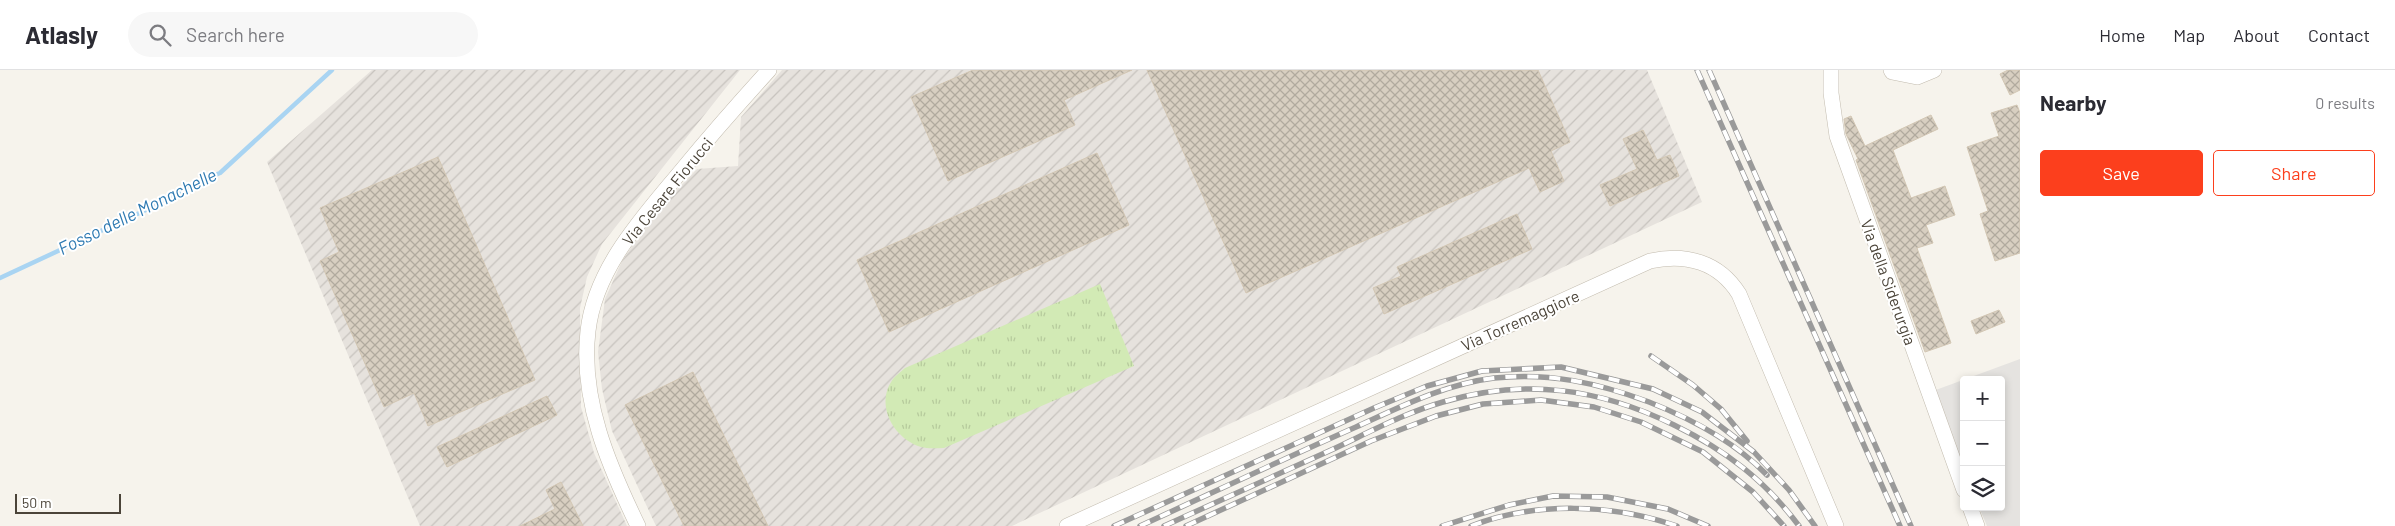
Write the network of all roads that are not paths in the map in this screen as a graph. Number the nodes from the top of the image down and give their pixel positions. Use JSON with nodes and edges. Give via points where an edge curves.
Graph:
{"nodes":[{"id":1,"x":768,"y":70,"type":"edge"},
{"id":2,"x":1830,"y":70,"type":"edge"},
{"id":3,"x":1891,"y":70,"type":"edge"},
{"id":4,"x":1934,"y":70,"type":"edge"},
{"id":5,"x":1960,"y":479,"type":"edge"},
{"id":6,"x":1971,"y":511,"type":"edge"},
{"id":7,"x":638,"y":526,"type":"edge"},
{"id":8,"x":1067,"y":526,"type":"edge"},
{"id":9,"x":1836,"y":526,"type":"edge"},
{"id":10,"x":1977,"y":526,"type":"edge"}],
"edges":[{"from":1,"to":7,"type":"street","name":"Via Cesare Fiorucci","via":[[619,250],[592,311],[587,348],[591,396],[605,452]]},
{"from":2,"to":5,"type":"street","name":"Via della Siderurgia","via":[[1837,136]]},
{"from":3,"to":4,"type":"street","via":[[1917,78]]},
{"from":6,"to":10,"type":"street"},
{"from":8,"to":9,"type":"street","name":"Via Torremaggiore","via":[[1650,260],[1674,258],[1707,264],[1728,280],[1739,294]]}]}
